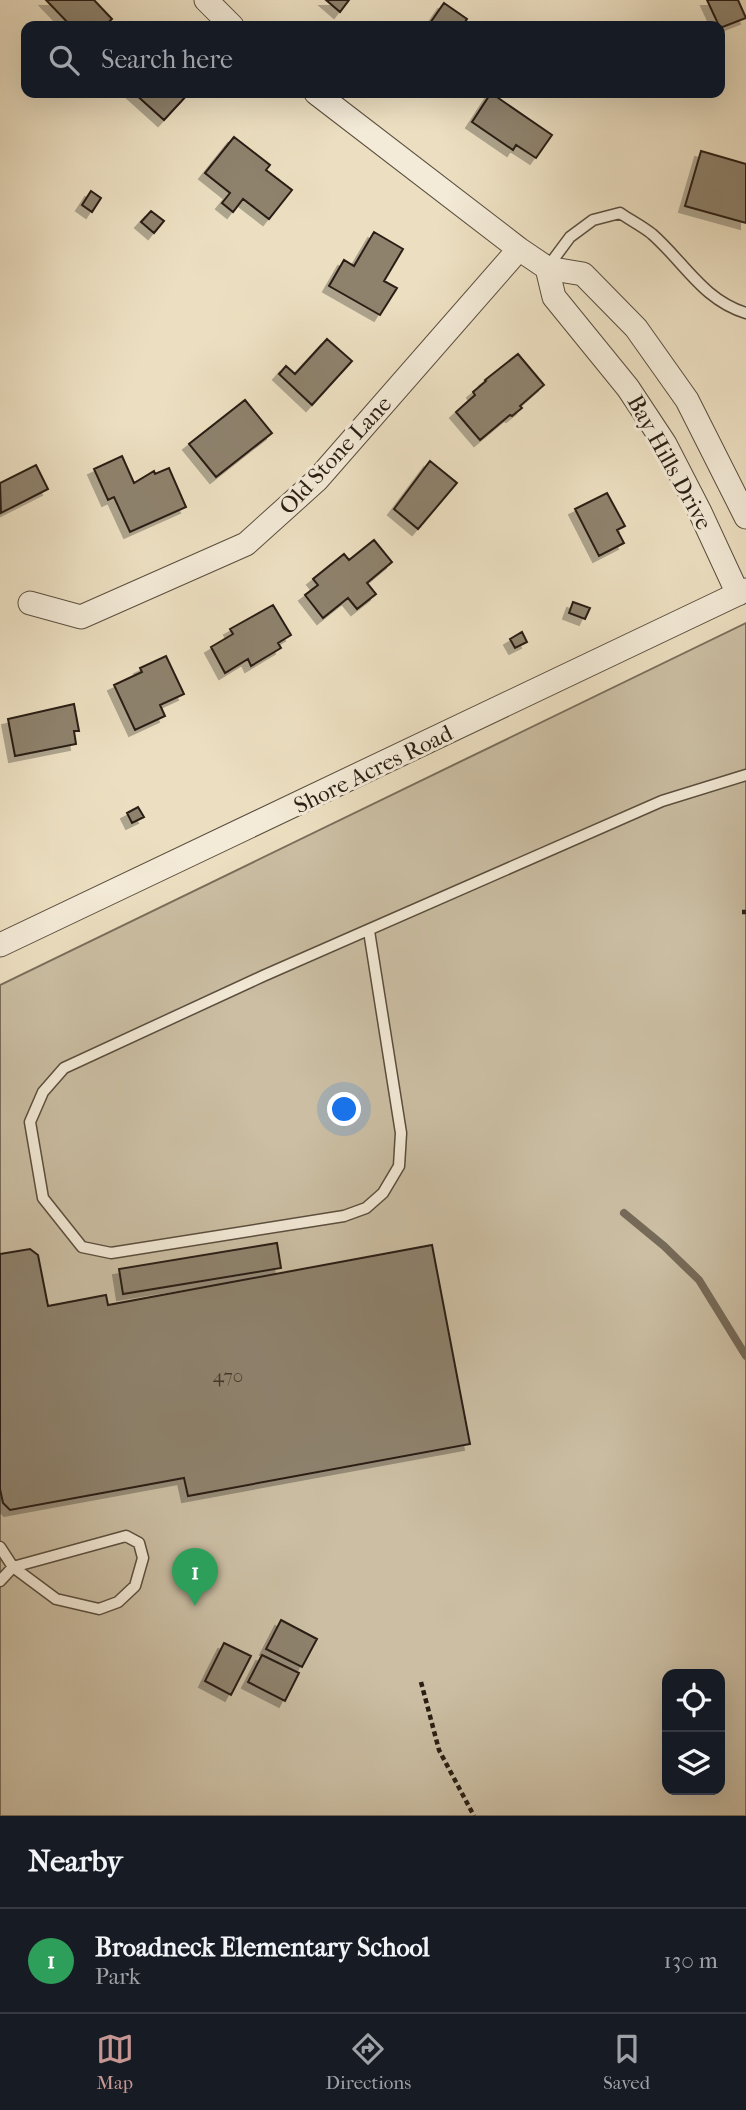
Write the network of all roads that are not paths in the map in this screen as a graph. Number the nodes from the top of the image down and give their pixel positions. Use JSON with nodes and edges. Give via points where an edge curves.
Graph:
{"nodes":[{"id":1,"x":206,"y":0,"type":"edge"},
{"id":2,"x":227,"y":21,"type":"edge"},
{"id":3,"x":323,"y":98,"type":"edge"},
{"id":4,"x":519,"y":249,"type":"junction"},
{"id":5,"x":547,"y":268,"type":"junction"},
{"id":6,"x":746,"y":313,"type":"edge"},
{"id":7,"x":746,"y":517,"type":"edge"},
{"id":8,"x":742,"y":592,"type":"edge"},
{"id":9,"x":30,"y":603,"type":"dead end"},
{"id":10,"x":746,"y":775,"type":"edge"},
{"id":11,"x":369,"y":931,"type":"junction"},
{"id":12,"x":0,"y":946,"type":"edge"},
{"id":13,"x":0,"y":1547,"type":"edge"},
{"id":14,"x":13,"y":1567,"type":"junction"},
{"id":15,"x":0,"y":1581,"type":"edge"}],
"edges":[{"from":1,"to":2,"type":"street"},
{"from":3,"to":4,"type":"street","name":"Bay Hills Drive"},
{"from":4,"to":5,"type":"street","name":"Bay Hills Drive"},
{"from":4,"to":9,"type":"street","name":"Old Stone Lane","via":[[317,480],[246,544],[81,617]]},
{"from":5,"to":6,"type":"lane","via":[[570,237],[593,220],[620,213],[652,234],[686,272],[727,307]]},
{"from":5,"to":7,"type":"street","name":"Bay Hills Drive","via":[[583,274],[636,328],[687,400]]},
{"from":5,"to":8,"type":"street","name":"Bay Hills Drive","via":[[554,297],[628,388],[665,444]]},
{"from":8,"to":12,"type":"street","name":"Shore Acres Road"},
{"from":10,"to":11,"type":"lane","via":[[662,802]]},
{"from":11,"to":11,"type":"lane","via":[[64,1068],[43,1092],[30,1122],[43,1198],[82,1247],[111,1253],[344,1216],[366,1208],[383,1193],[399,1166],[401,1133]]},
{"from":13,"to":14,"type":"lane"},
{"from":14,"to":14,"type":"lane","via":[[56,1599],[99,1609],[118,1602],[135,1586],[144,1558],[139,1543],[127,1536]]},
{"from":14,"to":15,"type":"lane"}]}
